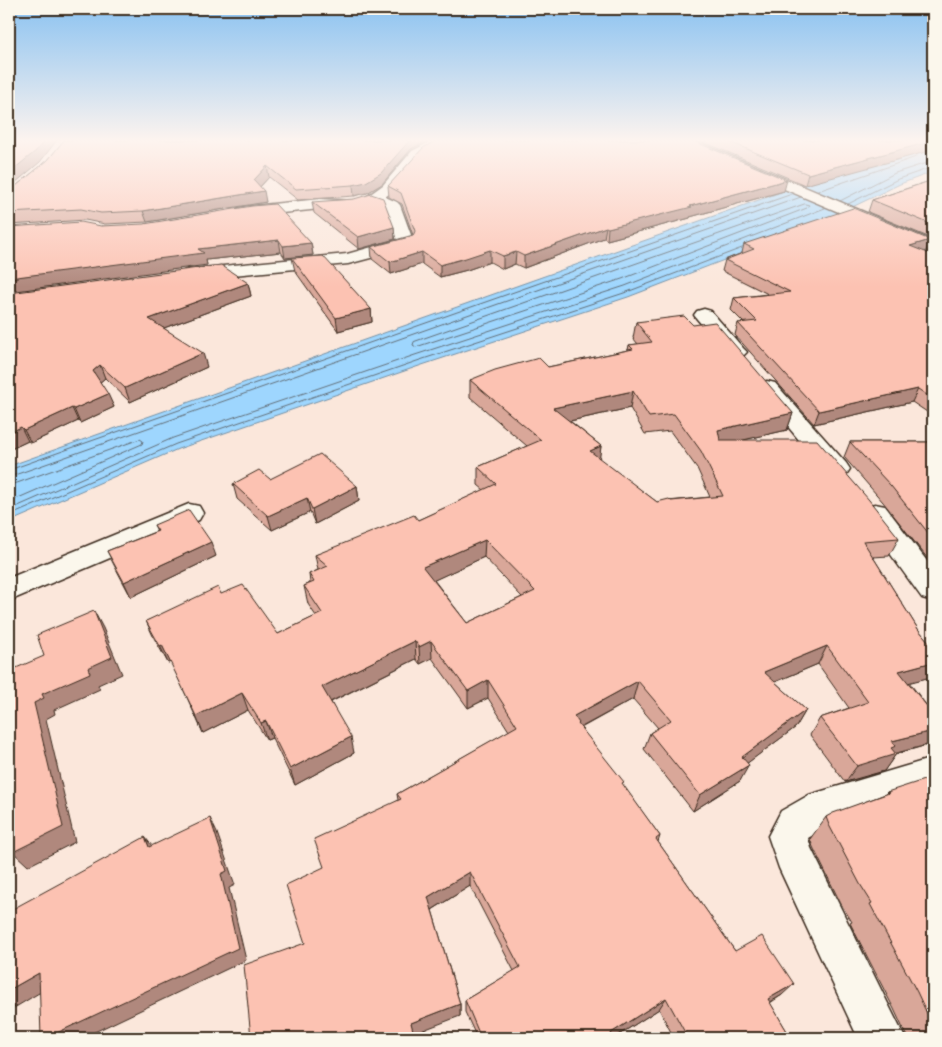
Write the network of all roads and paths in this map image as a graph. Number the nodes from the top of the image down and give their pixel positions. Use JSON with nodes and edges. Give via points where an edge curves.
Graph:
{"nodes":[{"id":1,"x":387,"y":189,"type":"edge"},
{"id":2,"x":799,"y":189,"type":"edge"},
{"id":3,"x":373,"y":198,"type":"junction"},
{"id":4,"x":225,"y":216,"type":"edge"},
{"id":5,"x":933,"y":247,"type":"edge"},
{"id":6,"x":174,"y":276,"type":"edge"},
{"id":7,"x":704,"y":315,"type":"dead end"},
{"id":8,"x":189,"y":513,"type":"edge"},
{"id":9,"x":9,"y":590,"type":"edge"},
{"id":10,"x":933,"y":590,"type":"edge"},
{"id":11,"x":933,"y":775,"type":"edge"},
{"id":12,"x":882,"y":1038,"type":"edge"}],
"edges":[{"from":1,"to":3,"type":"street"},
{"from":2,"to":5,"type":"street"},
{"from":3,"to":4,"type":"street","via":[[355,204],[254,210]]},
{"from":3,"to":6,"type":"street","via":[[392,205],[406,243],[348,259]]},
{"from":7,"to":10,"type":"street","via":[[856,491]]},
{"from":8,"to":9,"type":"street"},
{"from":11,"to":12,"type":"street","via":[[823,808],[794,824],[788,836],[792,854]]}]}
